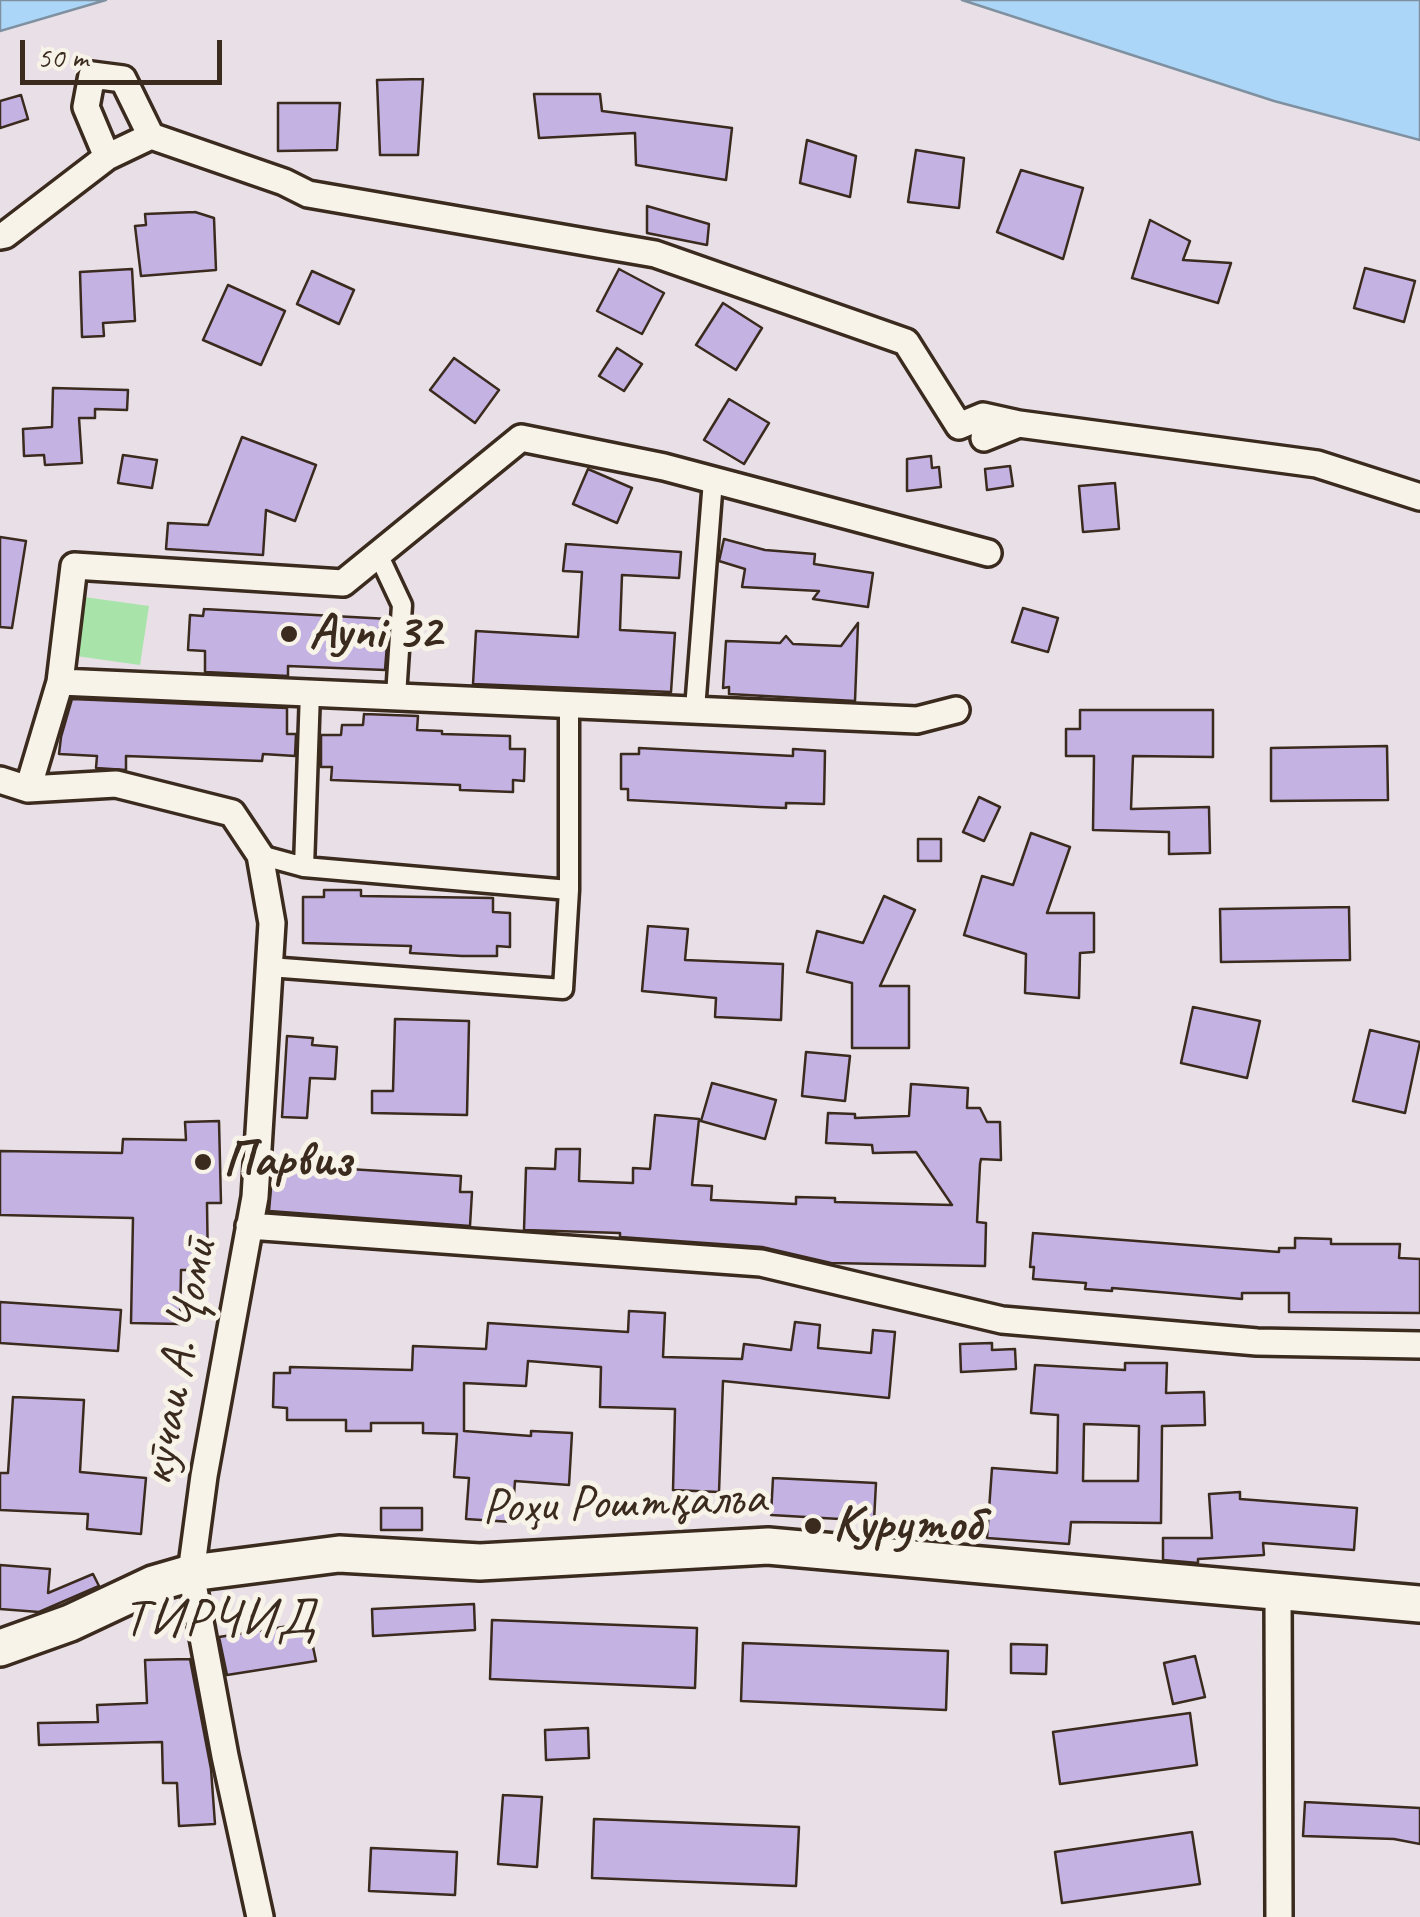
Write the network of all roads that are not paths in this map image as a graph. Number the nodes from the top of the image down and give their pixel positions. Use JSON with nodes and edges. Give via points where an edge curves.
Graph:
{"nodes":[{"id":1,"x":150,"y":136,"type":"junction"},
{"id":2,"x":107,"y":157,"type":"junction"},
{"id":3,"x":0,"y":236,"type":"edge"},
{"id":4,"x":1019,"y":424,"type":"junction"},
{"id":5,"x":984,"y":438,"type":"dead end"},
{"id":6,"x":713,"y":480,"type":"junction"},
{"id":7,"x":1420,"y":497,"type":"edge"},
{"id":8,"x":988,"y":553,"type":"dead end"},
{"id":9,"x":378,"y":554,"type":"junction"},
{"id":10,"x":60,"y":682,"type":"junction"},
{"id":11,"x":310,"y":692,"type":"junction"},
{"id":12,"x":396,"y":696,"type":"junction"},
{"id":13,"x":569,"y":703,"type":"junction"},
{"id":14,"x":694,"y":709,"type":"junction"},
{"id":15,"x":956,"y":710,"type":"dead end"},
{"id":16,"x":0,"y":780,"type":"edge"},
{"id":17,"x":28,"y":788,"type":"junction"},
{"id":18,"x":260,"y":854,"type":"junction"},
{"id":19,"x":304,"y":867,"type":"junction"},
{"id":20,"x":569,"y":890,"type":"junction"},
{"id":21,"x":269,"y":967,"type":"junction"},
{"id":22,"x":249,"y":1226,"type":"junction"},
{"id":23,"x":1420,"y":1345,"type":"edge"},
{"id":24,"x":191,"y":1572,"type":"junction"},
{"id":25,"x":1278,"y":1592,"type":"junction"},
{"id":26,"x":1420,"y":1604,"type":"edge"},
{"id":27,"x":0,"y":1648,"type":"edge"},
{"id":28,"x":260,"y":1917,"type":"edge"},
{"id":29,"x":1279,"y":1917,"type":"edge"}],
"edges":[{"from":1,"to":2,"type":"street"},
{"from":1,"to":2,"type":"street","via":[[123,80],[92,75],[86,107]]},
{"from":1,"to":4,"type":"street","via":[[308,194],[655,254],[906,342],[959,426],[983,416]]},
{"from":2,"to":3,"type":"street"},
{"from":4,"to":5,"type":"street"},
{"from":4,"to":7,"type":"street","via":[[1317,464]]},
{"from":6,"to":8,"type":"street"},
{"from":6,"to":9,"type":"street","via":[[521,438]]},
{"from":6,"to":14,"type":"street"},
{"from":9,"to":10,"type":"street","via":[[343,584],[74,566]]},
{"from":9,"to":12,"type":"street","via":[[402,606]]},
{"from":10,"to":11,"type":"street"},
{"from":10,"to":17,"type":"street"},
{"from":11,"to":12,"type":"street"},
{"from":11,"to":19,"type":"street"},
{"from":12,"to":13,"type":"street"},
{"from":13,"to":14,"type":"street"},
{"from":13,"to":20,"type":"street"},
{"from":14,"to":15,"type":"street","via":[[917,720]]},
{"from":16,"to":17,"type":"street","name":"кӯчаи А. Ҷомӣ"},
{"from":17,"to":18,"type":"street","name":"кӯчаи А. Ҷомӣ","via":[[116,784],[232,813]]},
{"from":18,"to":19,"type":"street"},
{"from":18,"to":21,"type":"street","name":"кӯчаи А. Ҷомӣ","via":[[272,923]]},
{"from":19,"to":20,"type":"street"},
{"from":20,"to":21,"type":"street","via":[[563,989]]},
{"from":21,"to":22,"type":"street","name":"кӯчаи А. Ҷомӣ"},
{"from":22,"to":23,"type":"street","via":[[761,1264],[1002,1320],[1258,1342]]},
{"from":22,"to":24,"type":"street","name":"кӯчаи А. Ҷомӣ"},
{"from":24,"to":25,"type":"main road","name":"Роҳи Роштқалъа","via":[[339,1554],[480,1562],[768,1546]]},
{"from":24,"to":27,"type":"main road","name":"Роҳи Роштқалъа"},
{"from":24,"to":28,"type":"street","name":"кӯчаи А. Ҷомӣ"},
{"from":25,"to":26,"type":"main road","name":"Роҳи Роштқалъа"},
{"from":25,"to":29,"type":"street"}]}
